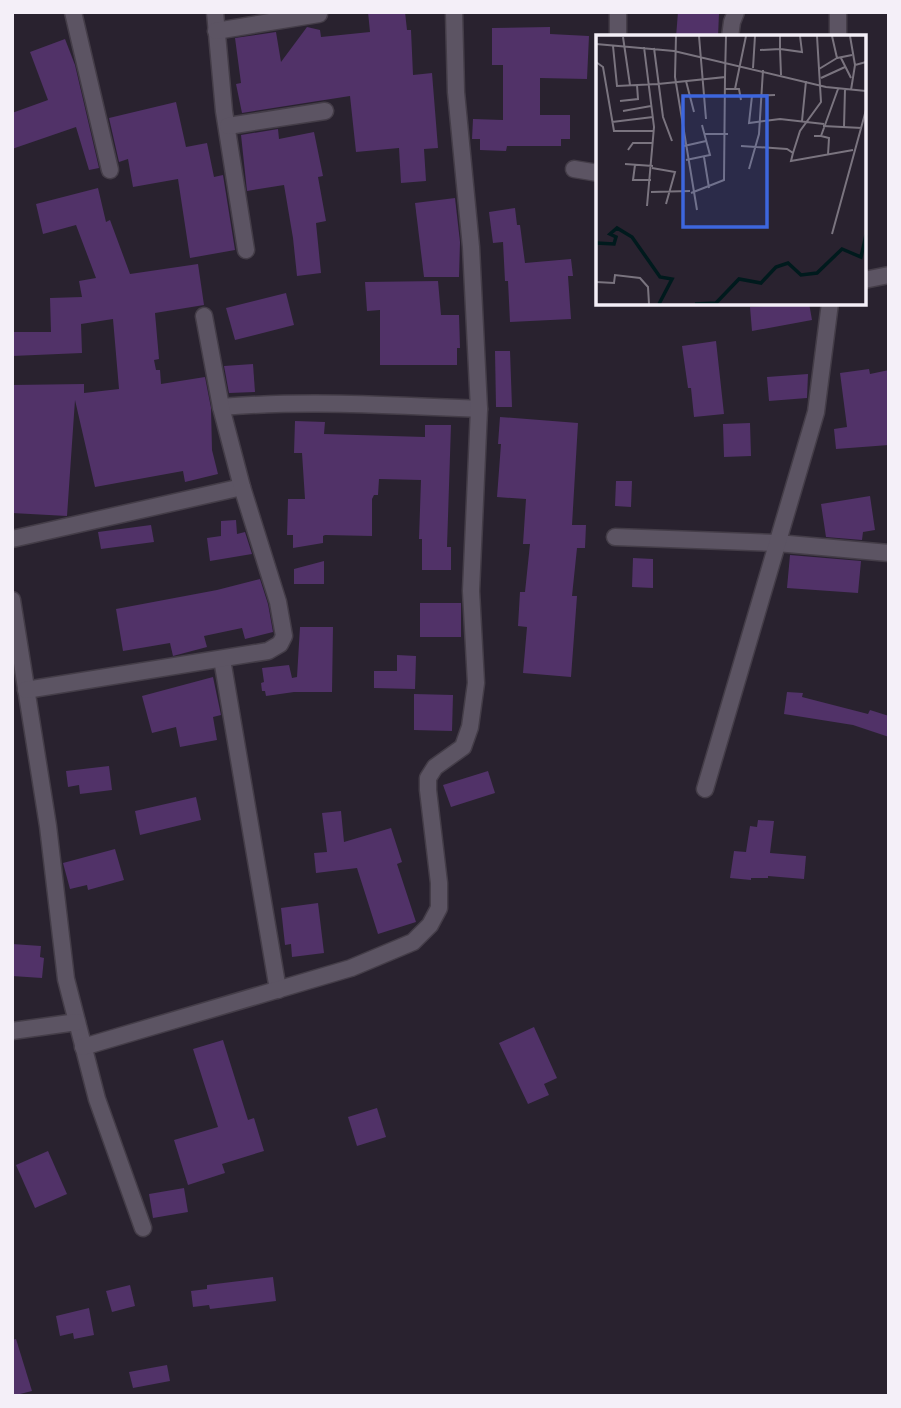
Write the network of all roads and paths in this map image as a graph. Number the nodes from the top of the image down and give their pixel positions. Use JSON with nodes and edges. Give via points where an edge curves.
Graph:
{"nodes":[{"id":1,"x":73,"y":12,"type":"edge"},
{"id":2,"x":215,"y":12,"type":"edge"},
{"id":3,"x":454,"y":12,"type":"edge"},
{"id":4,"x":618,"y":12,"type":"edge"},
{"id":5,"x":736,"y":12,"type":"edge"},
{"id":6,"x":838,"y":12,"type":"edge"},
{"id":7,"x":319,"y":14,"type":"dead end"},
{"id":8,"x":216,"y":31,"type":"junction"},
{"id":9,"x":618,"y":35,"type":"edge"},
{"id":10,"x":730,"y":35,"type":"edge"},
{"id":11,"x":838,"y":35,"type":"edge"},
{"id":12,"x":325,"y":111,"type":"dead end"},
{"id":13,"x":228,"y":126,"type":"junction"},
{"id":14,"x":574,"y":169,"type":"dead end"},
{"id":15,"x":110,"y":170,"type":"dead end"},
{"id":16,"x":596,"y":173,"type":"edge"},
{"id":17,"x":246,"y":250,"type":"dead end"},
{"id":18,"x":889,"y":275,"type":"edge"},
{"id":19,"x":866,"y":280,"type":"edge"},
{"id":20,"x":830,"y":304,"type":"edge"},
{"id":21,"x":204,"y":316,"type":"dead end"},
{"id":22,"x":221,"y":407,"type":"junction"},
{"id":23,"x":479,"y":409,"type":"junction"},
{"id":24,"x":242,"y":487,"type":"junction"},
{"id":25,"x":615,"y":537,"type":"dead end"},
{"id":26,"x":12,"y":540,"type":"edge"},
{"id":27,"x":777,"y":543,"type":"junction"},
{"id":28,"x":889,"y":553,"type":"edge"},
{"id":29,"x":12,"y":600,"type":"edge"},
{"id":30,"x":222,"y":659,"type":"junction"},
{"id":31,"x":26,"y":690,"type":"junction"},
{"id":32,"x":705,"y":789,"type":"dead end"},
{"id":33,"x":278,"y":990,"type":"junction"},
{"id":34,"x":77,"y":1022,"type":"junction"},
{"id":35,"x":12,"y":1031,"type":"edge"},
{"id":36,"x":83,"y":1046,"type":"junction"},
{"id":37,"x":143,"y":1228,"type":"dead end"}],
"edges":[{"from":1,"to":15,"type":"street"},
{"from":2,"to":8,"type":"street"},
{"from":3,"to":23,"type":"street"},
{"from":4,"to":9,"type":"street"},
{"from":5,"to":10,"type":"street"},
{"from":6,"to":11,"type":"street"},
{"from":7,"to":8,"type":"street"},
{"from":8,"to":13,"type":"street"},
{"from":12,"to":13,"type":"street"},
{"from":13,"to":17,"type":"street"},
{"from":14,"to":16,"type":"street"},
{"from":18,"to":19,"type":"street"},
{"from":20,"to":27,"type":"street","via":[[816,412]]},
{"from":21,"to":22,"type":"street"},
{"from":22,"to":23,"type":"street","via":[[341,403]]},
{"from":22,"to":24,"type":"street"},
{"from":23,"to":33,"type":"street","via":[[471,591],[476,683],[463,747],[435,767],[428,790],[439,908],[413,943]]},
{"from":24,"to":26,"type":"street"},
{"from":24,"to":30,"type":"street","via":[[284,636],[268,651]]},
{"from":25,"to":27,"type":"street"},
{"from":27,"to":28,"type":"street"},
{"from":27,"to":32,"type":"street"},
{"from":29,"to":31,"type":"street"},
{"from":30,"to":31,"type":"street"},
{"from":30,"to":33,"type":"street"},
{"from":31,"to":34,"type":"street","via":[[66,979]]},
{"from":33,"to":36,"type":"street"},
{"from":34,"to":35,"type":"street"},
{"from":34,"to":36,"type":"street"},
{"from":36,"to":37,"type":"street"}]}
